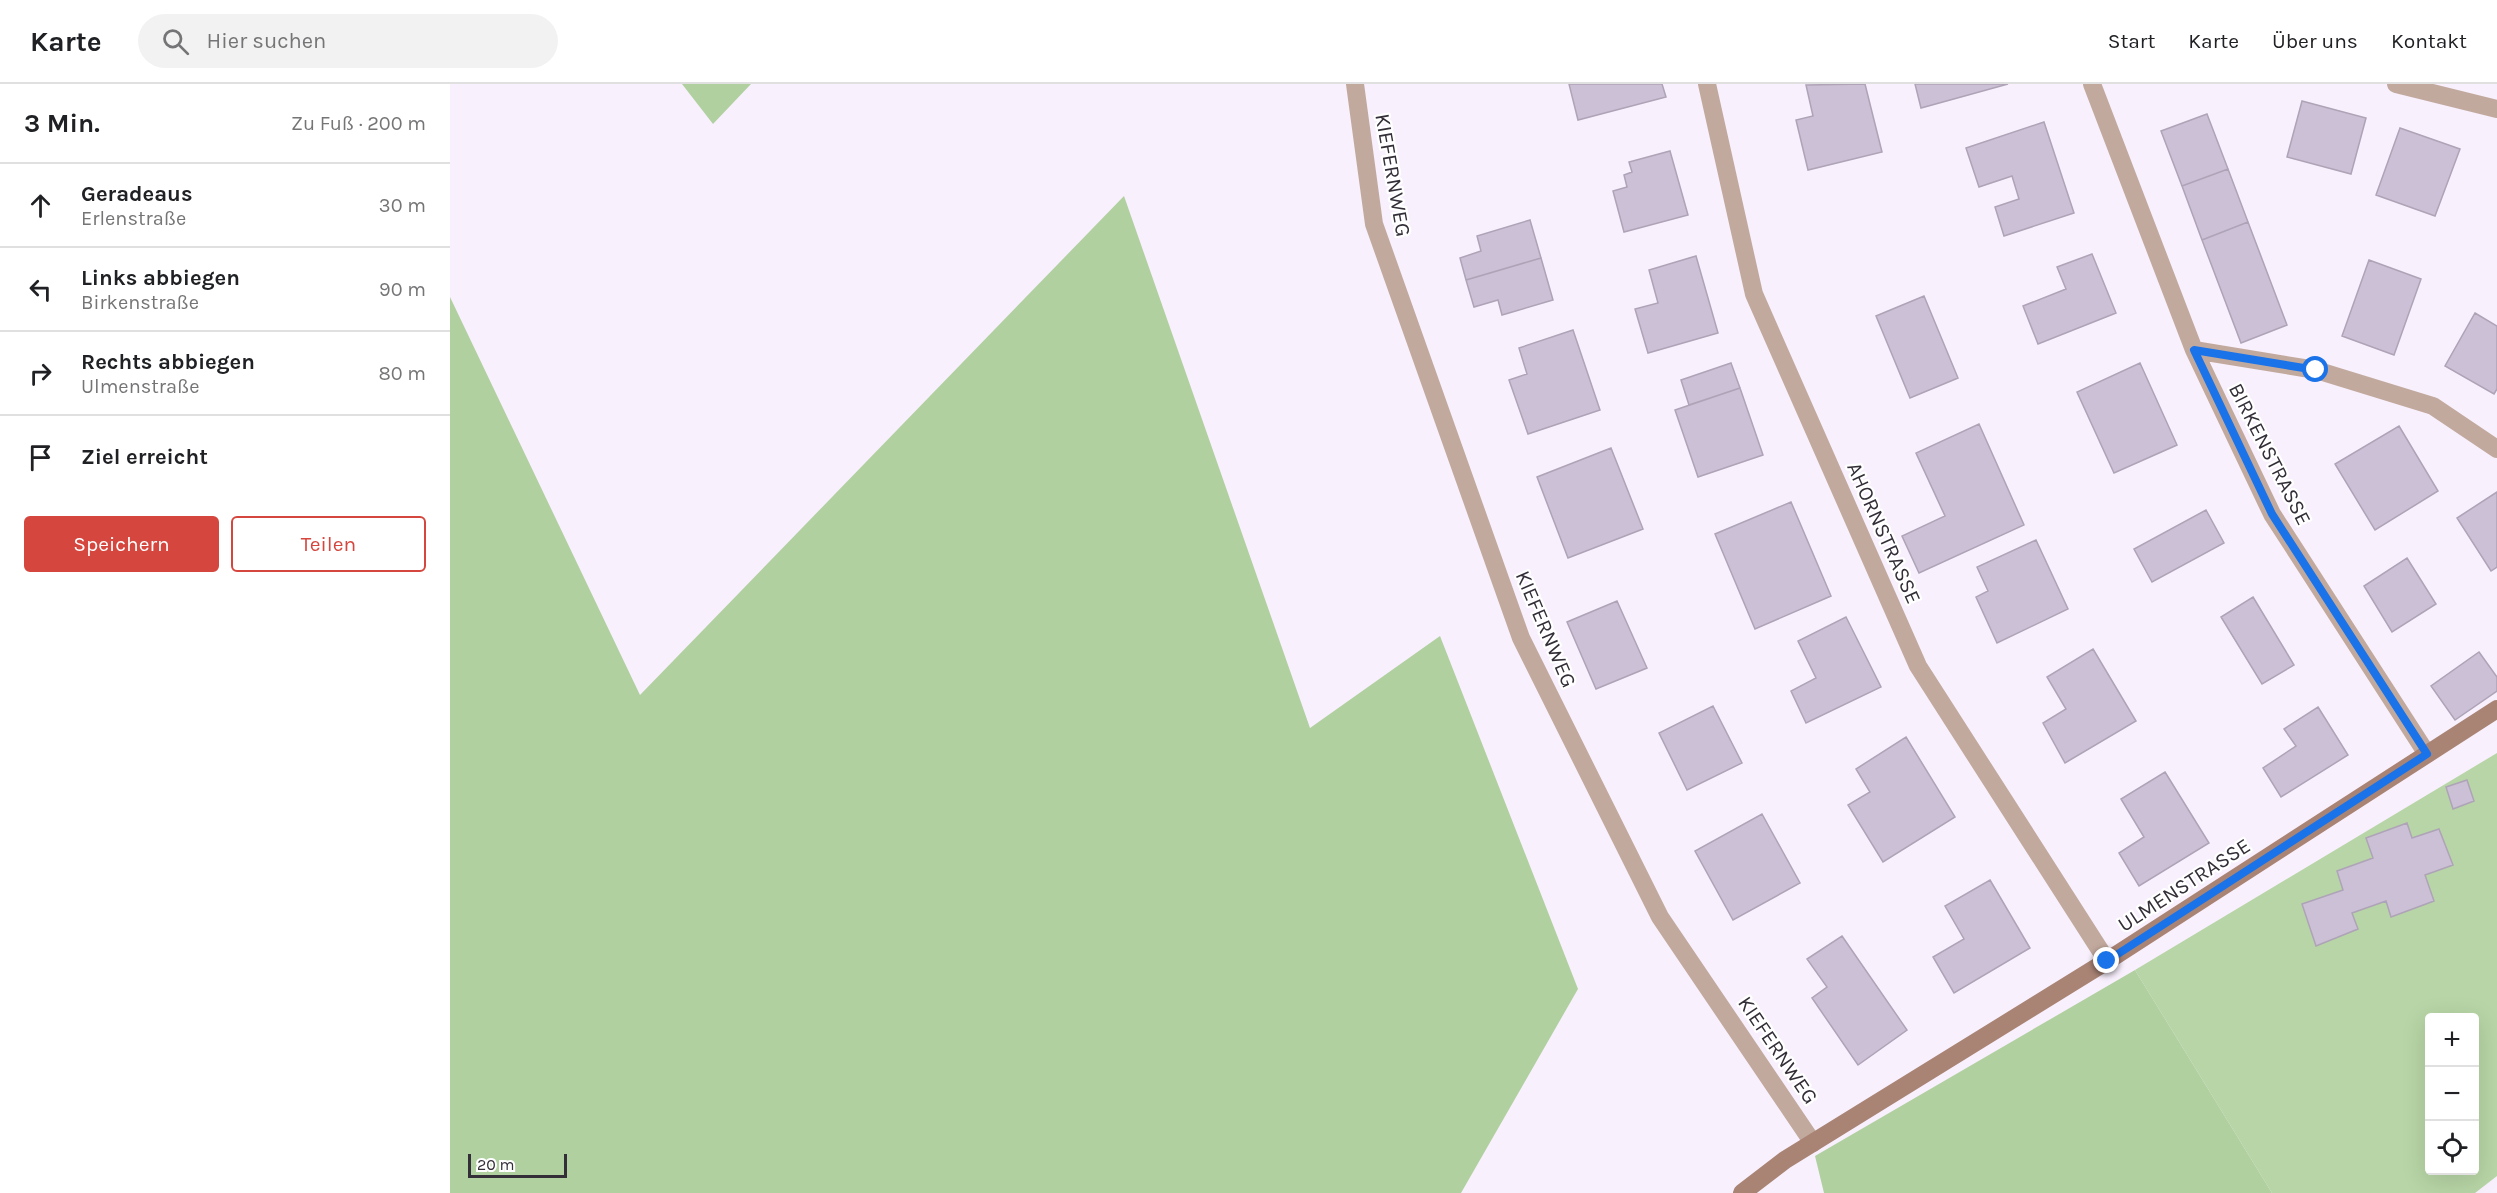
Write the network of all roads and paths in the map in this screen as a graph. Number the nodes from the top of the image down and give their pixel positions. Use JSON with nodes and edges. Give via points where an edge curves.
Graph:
{"nodes":[{"id":1,"x":1355,"y":84,"type":"edge"},
{"id":2,"x":1707,"y":84,"type":"edge"},
{"id":3,"x":2092,"y":84,"type":"edge"},
{"id":4,"x":2396,"y":84,"type":"edge"},
{"id":5,"x":2497,"y":110,"type":"edge"},
{"id":6,"x":2194,"y":350,"type":"junction"},
{"id":7,"x":2497,"y":449,"type":"edge"},
{"id":8,"x":2497,"y":709,"type":"edge"},
{"id":9,"x":2427,"y":754,"type":"junction"},
{"id":10,"x":2107,"y":961,"type":"junction"},
{"id":11,"x":1813,"y":1143,"type":"junction"},
{"id":12,"x":1742,"y":1193,"type":"edge"}],
"edges":[{"from":1,"to":11,"type":"street","name":"KIEFERNWEG","via":[[1374,224],[1521,638],[1660,916]]},
{"from":2,"to":10,"type":"street","name":"AHORNSTRASSE","via":[[1754,294],[1918,666]]},
{"from":3,"to":6,"type":"street","name":"BIRKENSTRASSE"},
{"from":4,"to":5,"type":"street"},
{"from":6,"to":7,"type":"street","via":[[2316,370],[2433,406]]},
{"from":6,"to":9,"type":"street","name":"BIRKENSTRASSE","via":[[2272,514]]},
{"from":8,"to":9,"type":"street","name":"ULMENSTRASSE"},
{"from":9,"to":10,"type":"street","name":"ULMENSTRASSE"},
{"from":10,"to":11,"type":"street","name":"ULMENSTRASSE"},
{"from":11,"to":12,"type":"street","name":"ULMENSTRASSE"}]}
